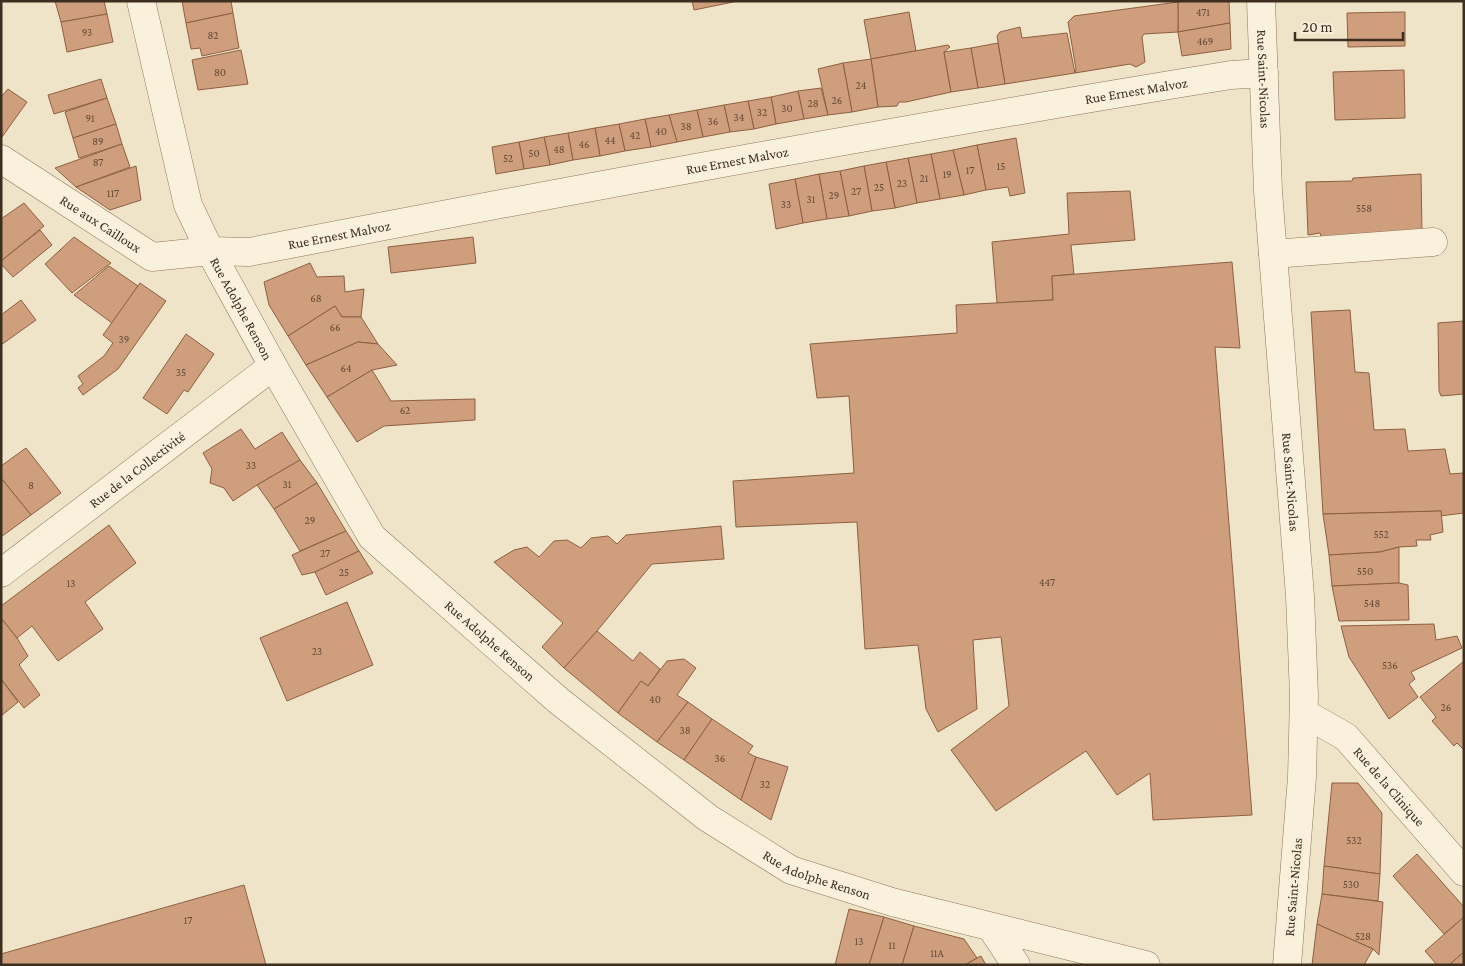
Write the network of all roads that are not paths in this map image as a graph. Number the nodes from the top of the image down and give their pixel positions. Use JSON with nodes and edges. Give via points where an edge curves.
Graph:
{"nodes":[{"id":1,"x":141,"y":1,"type":"edge"},
{"id":2,"x":1261,"y":1,"type":"edge"},
{"id":3,"x":1264,"y":73,"type":"junction"},
{"id":4,"x":1,"y":158,"type":"edge"},
{"id":5,"x":1434,"y":242,"type":"dead end"},
{"id":6,"x":210,"y":251,"type":"junction"},
{"id":7,"x":1273,"y":254,"type":"junction"},
{"id":8,"x":273,"y":366,"type":"junction"},
{"id":9,"x":1,"y":573,"type":"edge"},
{"id":10,"x":1304,"y":714,"type":"junction"},
{"id":11,"x":1464,"y":872,"type":"edge"},
{"id":12,"x":991,"y":927,"type":"junction"},
{"id":13,"x":1016,"y":965,"type":"edge"},
{"id":14,"x":1146,"y":965,"type":"edge"},
{"id":15,"x":1287,"y":965,"type":"edge"}],
"edges":[{"from":1,"to":6,"type":"street","name":"Rue Adolphe Renson","via":[[188,205]]},
{"from":2,"to":3,"type":"street","name":"Rue Saint-Nicolas"},
{"from":3,"to":6,"type":"street","name":"Rue Ernest Malvoz","via":[[1231,75],[1034,107],[249,252]]},
{"from":3,"to":7,"type":"street","name":"Rue Saint-Nicolas"},
{"from":4,"to":6,"type":"street","name":"Rue aux Cailloux","via":[[152,257]]},
{"from":5,"to":7,"type":"street"},
{"from":6,"to":8,"type":"street","name":"Rue Adolphe Renson"},
{"from":7,"to":10,"type":"street","name":"Rue Saint-Nicolas","via":[[1300,596]]},
{"from":8,"to":9,"type":"street","name":"Rue de la Collectivité"},
{"from":8,"to":12,"type":"street","name":"Rue Adolphe Renson","via":[[372,537],[591,727],[708,818],[791,870],[892,902]]},
{"from":10,"to":11,"type":"street","name":"Rue de la Clinique","via":[[1346,737]]},
{"from":10,"to":15,"type":"street","name":"Rue Saint-Nicolas"},
{"from":12,"to":13,"type":"street"},
{"from":12,"to":14,"type":"street","name":"Rue Adolphe Renson"}]}
